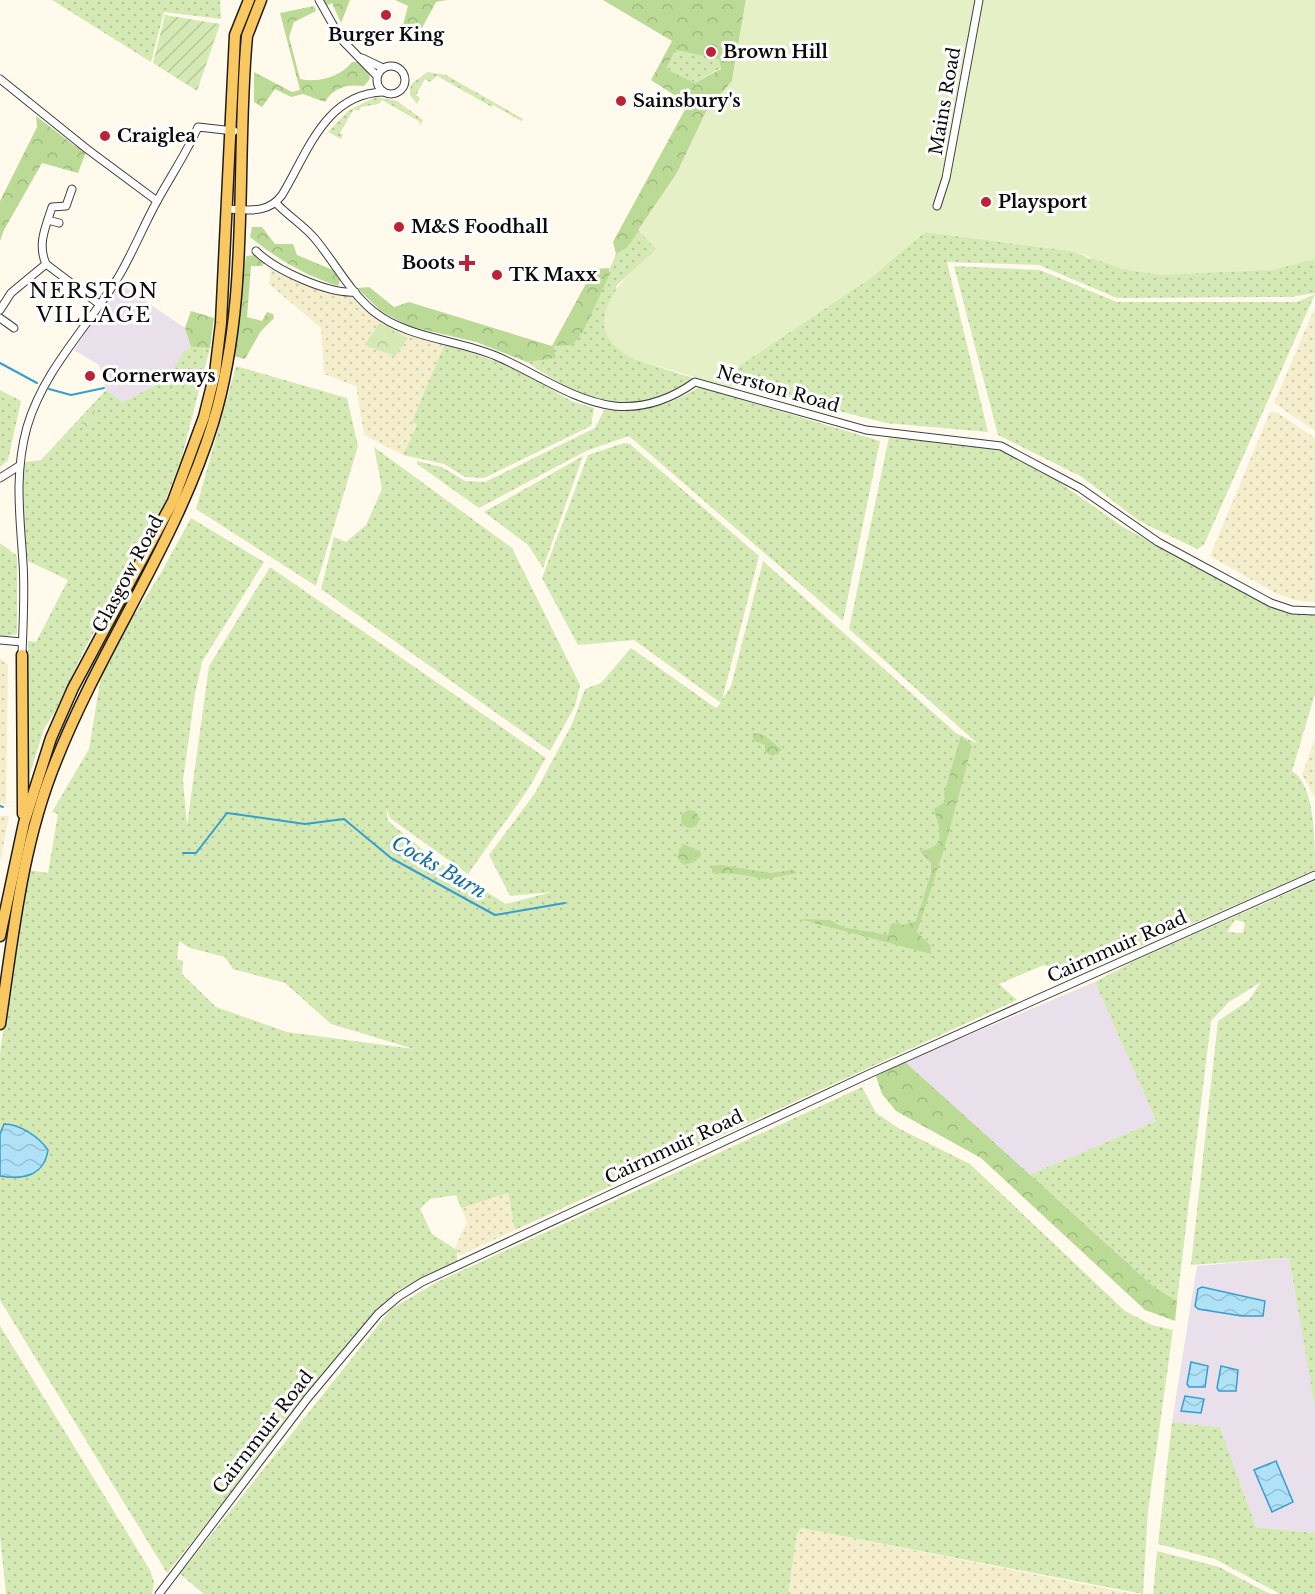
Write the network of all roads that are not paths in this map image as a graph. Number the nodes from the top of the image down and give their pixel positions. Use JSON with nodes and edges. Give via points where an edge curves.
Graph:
{"nodes":[{"id":1,"x":249,"y":0,"type":"edge"},
{"id":2,"x":261,"y":0,"type":"edge"},
{"id":3,"x":319,"y":0,"type":"edge"},
{"id":4,"x":978,"y":0,"type":"edge"},
{"id":5,"x":247,"y":17,"type":"junction"},
{"id":6,"x":362,"y":58,"type":"junction"},
{"id":7,"x":383,"y":68,"type":"junction"},
{"id":8,"x":377,"y":77,"type":"junction"},
{"id":9,"x":0,"y":79,"type":"edge"},
{"id":10,"x":383,"y":92,"type":"junction"},
{"id":11,"x":365,"y":93,"type":"junction"},
{"id":12,"x":231,"y":130,"type":"junction"},
{"id":13,"x":243,"y":131,"type":"junction"},
{"id":14,"x":72,"y":189,"type":"dead end"},
{"id":15,"x":157,"y":201,"type":"junction"},
{"id":16,"x":276,"y":203,"type":"junction"},
{"id":17,"x":937,"y":206,"type":"dead end"},
{"id":18,"x":228,"y":209,"type":"junction"},
{"id":19,"x":240,"y":210,"type":"junction"},
{"id":20,"x":48,"y":220,"type":"junction"},
{"id":21,"x":59,"y":223,"type":"dead end"},
{"id":22,"x":256,"y":250,"type":"dead end"},
{"id":23,"x":46,"y":264,"type":"junction"},
{"id":24,"x":355,"y":292,"type":"junction"},
{"id":25,"x":99,"y":303,"type":"junction"},
{"id":26,"x":1,"y":305,"type":"edge"},
{"id":27,"x":0,"y":318,"type":"edge"},
{"id":28,"x":14,"y":328,"type":"dead end"},
{"id":29,"x":19,"y":466,"type":"junction"},
{"id":30,"x":0,"y":478,"type":"edge"},
{"id":31,"x":1315,"y":611,"type":"edge"},
{"id":32,"x":0,"y":640,"type":"edge"},
{"id":33,"x":22,"y":642,"type":"junction"},
{"id":34,"x":22,"y":655,"type":"joint"},
{"id":35,"x":24,"y":823,"type":"junction"},
{"id":36,"x":1315,"y":875,"type":"edge"},
{"id":37,"x":0,"y":936,"type":"edge"},
{"id":38,"x":0,"y":1024,"type":"edge"},
{"id":39,"x":159,"y":1594,"type":"edge"}],
"edges":[{"from":1,"to":5,"type":"main road","name":"Glasgow Road"},
{"from":2,"to":5,"type":"main road","name":"Glasgow Road"},
{"from":3,"to":6,"type":"street","via":[[341,39]]},
{"from":4,"to":17,"type":"street","name":"Mains Road","via":[[946,178]]},
{"from":5,"to":12,"type":"main road","name":"Glasgow Road","via":[[235,35]]},
{"from":5,"to":13,"type":"main road","name":"Glasgow Road"},
{"from":6,"to":7,"type":"street"},
{"from":6,"to":8,"type":"street"},
{"from":7,"to":8,"type":"street"},
{"from":7,"to":10,"type":"street","via":[[399,68],[405,82],[395,93]]},
{"from":8,"to":10,"type":"street"},
{"from":8,"to":11,"type":"street"},
{"from":9,"to":15,"type":"street"},
{"from":10,"to":11,"type":"street"},
{"from":11,"to":16,"type":"street","via":[[332,112]]},
{"from":12,"to":13,"type":"street"},
{"from":12,"to":15,"type":"street","via":[[198,127]]},
{"from":12,"to":18,"type":"main road","name":"Glasgow Road"},
{"from":13,"to":19,"type":"main road","name":"Glasgow Road"},
{"from":14,"to":20,"type":"street","via":[[66,206],[52,207]]},
{"from":15,"to":25,"type":"street","via":[[118,277]]},
{"from":16,"to":19,"type":"street","via":[[262,210]]},
{"from":16,"to":24,"type":"street","name":"Nerston Road","via":[[314,237]]},
{"from":18,"to":19,"type":"street"},
{"from":18,"to":35,"type":"main road","name":"Glasgow Road","via":[[222,323],[204,417],[173,501],[73,688],[51,738]]},
{"from":19,"to":38,"type":"main road","name":"Glasgow Road","via":[[233,316],[213,423],[183,503],[150,573],[96,668],[41,800],[16,917]]},
{"from":20,"to":21,"type":"street"},
{"from":20,"to":23,"type":"street","via":[[41,243]]},
{"from":22,"to":24,"type":"street","via":[[268,261],[316,284],[343,293]]},
{"from":23,"to":25,"type":"street"},
{"from":23,"to":26,"type":"street"},
{"from":24,"to":31,"type":"street","name":"Nerston Road","via":[[395,326],[494,356],[601,403],[628,406],[656,402],[675,397],[695,382],[866,430],[1001,446],[1080,488],[1158,542],[1271,603],[1292,610]]},
{"from":25,"to":29,"type":"street","via":[[41,390],[27,427]]},
{"from":27,"to":28,"type":"street"},
{"from":29,"to":30,"type":"street"},
{"from":29,"to":33,"type":"street","via":[[18,510],[24,565]]},
{"from":32,"to":33,"type":"street"},
{"from":33,"to":34,"type":"street"},
{"from":34,"to":35,"type":"main road"},
{"from":35,"to":37,"type":"main road","name":"Glasgow Road"},
{"from":36,"to":39,"type":"street","name":"Cairnmuir Road","via":[[837,1089],[422,1282],[378,1314],[307,1399]]}]}
